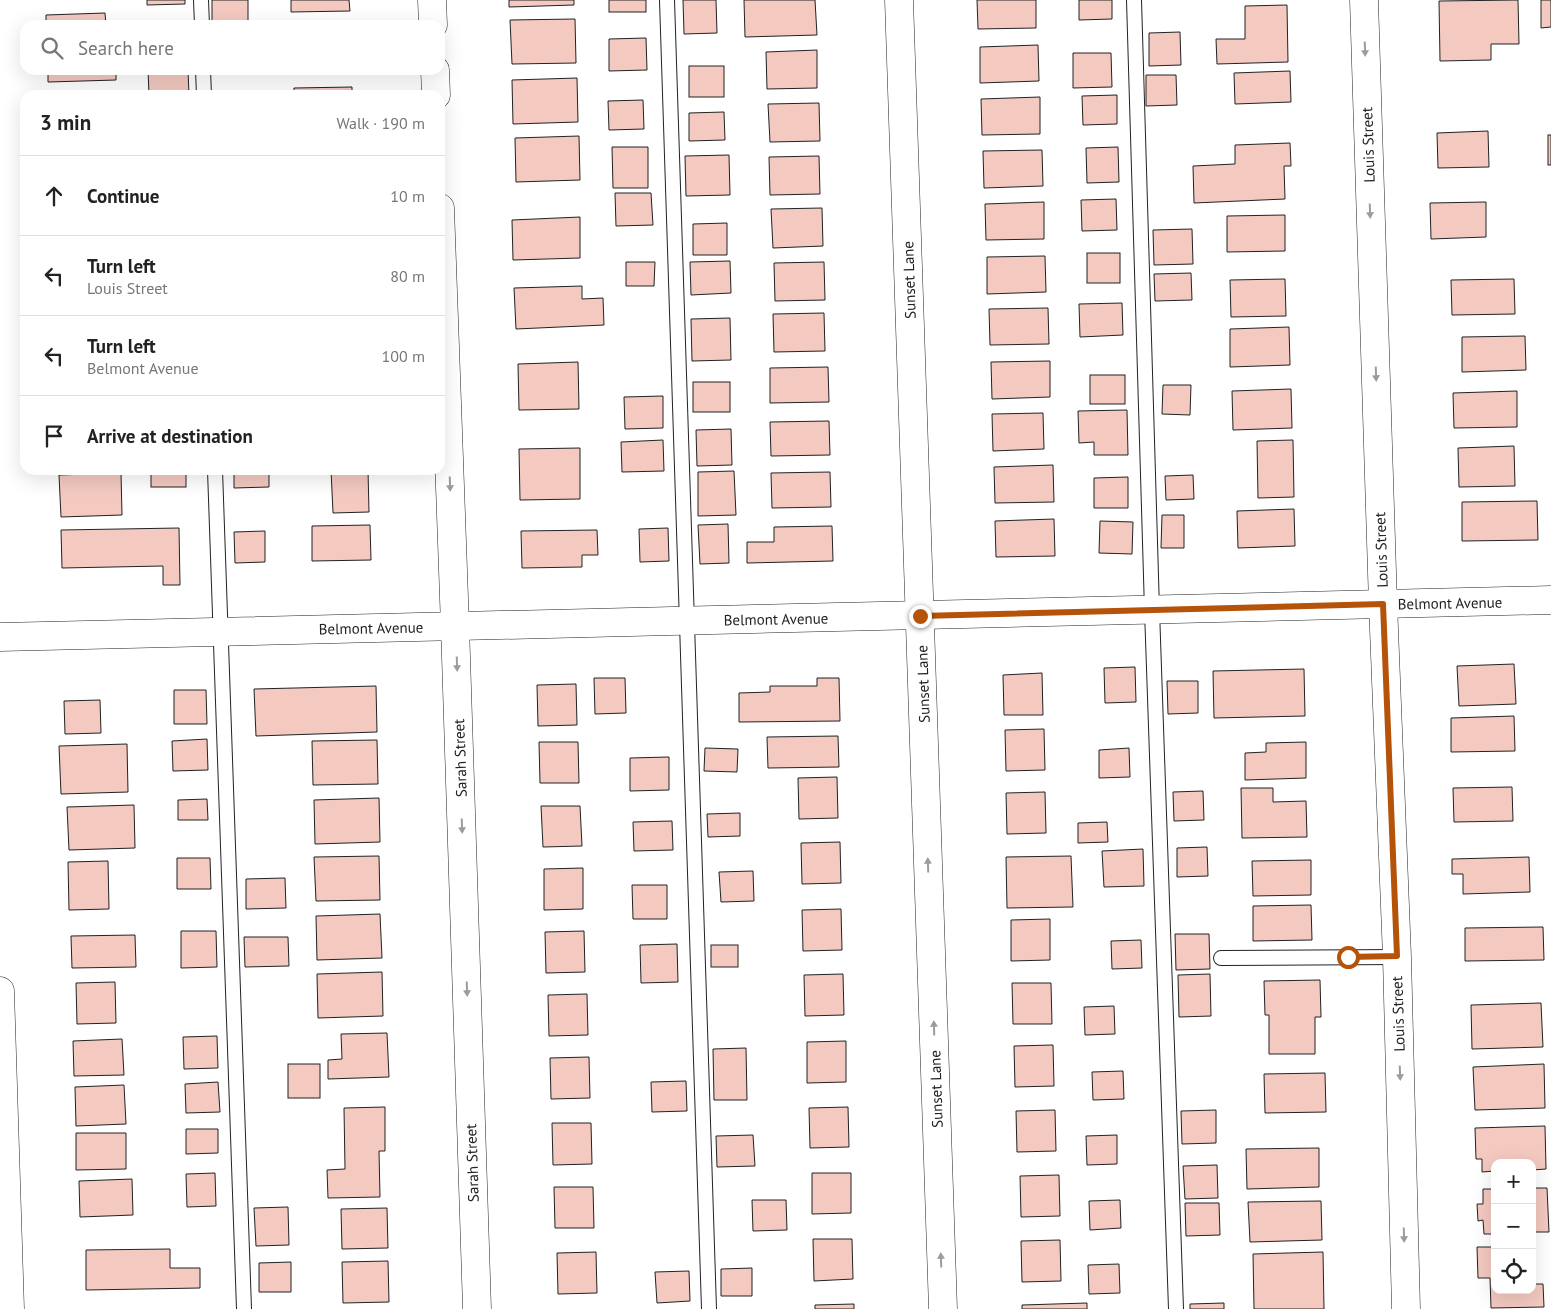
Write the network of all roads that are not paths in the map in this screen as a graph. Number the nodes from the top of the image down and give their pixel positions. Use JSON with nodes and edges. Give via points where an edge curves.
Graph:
{"nodes":[{"id":1,"x":201,"y":0,"type":"edge"},
{"id":2,"x":432,"y":0,"type":"edge"},
{"id":3,"x":667,"y":0,"type":"edge"},
{"id":4,"x":899,"y":0,"type":"edge"},
{"id":5,"x":1134,"y":0,"type":"edge"},
{"id":6,"x":1364,"y":0,"type":"edge"},
{"id":7,"x":202,"y":20,"type":"edge"},
{"id":8,"x":433,"y":20,"type":"edge"},
{"id":9,"x":203,"y":75,"type":"edge"},
{"id":10,"x":435,"y":75,"type":"edge"},
{"id":11,"x":204,"y":90,"type":"edge"},
{"id":12,"x":436,"y":90,"type":"edge"},
{"id":13,"x":445,"y":347,"type":"edge"},
{"id":14,"x":215,"y":475,"type":"edge"},
{"id":15,"x":1551,"y":600,"type":"edge"},
{"id":16,"x":1383,"y":604,"type":"junction"},
{"id":17,"x":1152,"y":610,"type":"junction"},
{"id":18,"x":920,"y":616,"type":"junction"},
{"id":19,"x":688,"y":621,"type":"junction"},
{"id":20,"x":455,"y":626,"type":"junction"},
{"id":21,"x":220,"y":632,"type":"junction"},
{"id":22,"x":0,"y":637,"type":"edge"},
{"id":23,"x":1397,"y":956,"type":"junction"},
{"id":24,"x":1221,"y":958,"type":"dead end"},
{"id":25,"x":0,"y":991,"type":"edge"},
{"id":26,"x":10,"y":1309,"type":"edge"},
{"id":27,"x":244,"y":1309,"type":"edge"},
{"id":28,"x":477,"y":1309,"type":"edge"},
{"id":29,"x":709,"y":1309,"type":"edge"},
{"id":30,"x":942,"y":1309,"type":"edge"},
{"id":31,"x":1176,"y":1309,"type":"edge"},
{"id":32,"x":1406,"y":1309,"type":"edge"}],
"edges":[{"from":1,"to":7,"type":"lane"},
{"from":2,"to":8,"type":"street"},
{"from":3,"to":19,"type":"lane"},
{"from":4,"to":18,"type":"street","name":"Sunset Lane"},
{"from":5,"to":17,"type":"lane"},
{"from":6,"to":16,"type":"street","name":"Louis Street","one_way":true},
{"from":9,"to":11,"type":"lane"},
{"from":10,"to":12,"type":"street"},
{"from":13,"to":20,"type":"street","name":"Sarah Street","one_way":true},
{"from":14,"to":21,"type":"lane"},
{"from":15,"to":16,"type":"street","name":"Belmont Avenue"},
{"from":16,"to":17,"type":"street","name":"Belmont Avenue"},
{"from":16,"to":23,"type":"street","name":"Louis Street"},
{"from":17,"to":18,"type":"street","name":"Belmont Avenue"},
{"from":17,"to":31,"type":"lane"},
{"from":18,"to":19,"type":"street","name":"Belmont Avenue"},
{"from":30,"to":18,"type":"street","name":"Sunset Lane","one_way":true},
{"from":19,"to":20,"type":"street","name":"Belmont Avenue"},
{"from":19,"to":29,"type":"lane"},
{"from":20,"to":21,"type":"street","name":"Belmont Avenue"},
{"from":20,"to":28,"type":"street","name":"Sarah Street","one_way":true},
{"from":21,"to":22,"type":"street","name":"Belmont Avenue"},
{"from":21,"to":27,"type":"lane"},
{"from":23,"to":24,"type":"lane"},
{"from":23,"to":32,"type":"street","name":"Louis Street","one_way":true},
{"from":25,"to":26,"type":"street"}]}
